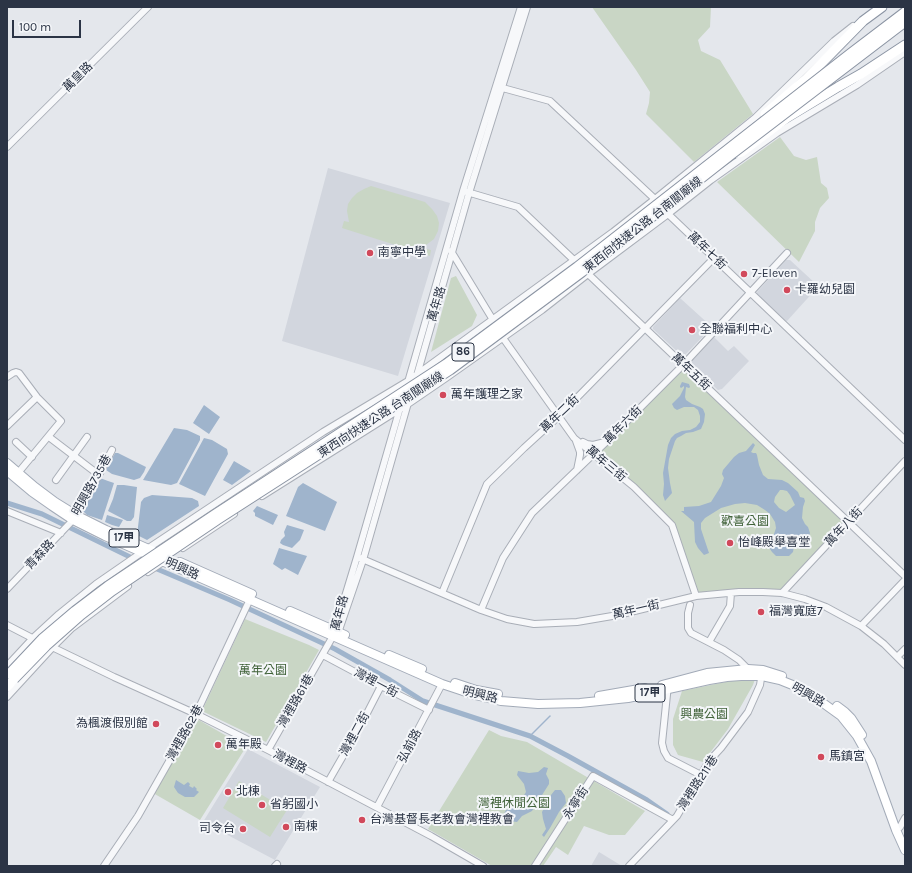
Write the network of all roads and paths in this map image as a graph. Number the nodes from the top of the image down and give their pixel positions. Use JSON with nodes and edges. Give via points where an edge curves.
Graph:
{"nodes":[{"id":1,"x":148,"y":7,"type":"edge"},
{"id":2,"x":521,"y":7,"type":"edge"},
{"id":3,"x":527,"y":7,"type":"edge"},
{"id":4,"x":876,"y":7,"type":"edge"},
{"id":5,"x":882,"y":7,"type":"edge"},
{"id":6,"x":905,"y":12,"type":"edge"},
{"id":7,"x":905,"y":22,"type":"edge"},
{"id":8,"x":905,"y":46,"type":"edge"},
{"id":9,"x":905,"y":52,"type":"edge"},
{"id":10,"x":499,"y":87,"type":"junction"},
{"id":11,"x":7,"y":147,"type":"edge"},
{"id":12,"x":732,"y":154,"type":"junction"},
{"id":13,"x":720,"y":155,"type":"junction"},
{"id":14,"x":466,"y":192,"type":"junction"},
{"id":15,"x":655,"y":199,"type":"junction"},
{"id":16,"x":668,"y":214,"type":"junction"},
{"id":17,"x":447,"y":247,"type":"junction"},
{"id":18,"x":452,"y":253,"type":"junction"},
{"id":19,"x":787,"y":253,"type":"dead end"},
{"id":20,"x":714,"y":258,"type":"junction"},
{"id":21,"x":574,"y":261,"type":"junction"},
{"id":22,"x":588,"y":274,"type":"junction"},
{"id":23,"x":750,"y":293,"type":"junction"},
{"id":24,"x":492,"y":320,"type":"junction"},
{"id":25,"x":645,"y":329,"type":"junction"},
{"id":26,"x":503,"y":338,"type":"junction"},
{"id":27,"x":683,"y":365,"type":"junction"},
{"id":28,"x":417,"y":374,"type":"junction"},
{"id":29,"x":7,"y":377,"type":"edge"},
{"id":30,"x":408,"y":381,"type":"junction"},
{"id":31,"x":37,"y":397,"type":"junction"},
{"id":32,"x":408,"y":404,"type":"junction"},
{"id":33,"x":399,"y":409,"type":"junction"},
{"id":34,"x":559,"y":416,"type":"junction"},
{"id":35,"x":7,"y":426,"type":"edge"},
{"id":36,"x":49,"y":437,"type":"junction"},
{"id":37,"x":87,"y":437,"type":"dead end"},
{"id":38,"x":574,"y":438,"type":"junction"},
{"id":39,"x":905,"y":440,"type":"edge"},
{"id":40,"x":16,"y":442,"type":"dead end"},
{"id":41,"x":606,"y":442,"type":"junction"},
{"id":42,"x":112,"y":450,"type":"dead end"},
{"id":43,"x":594,"y":454,"type":"junction"},
{"id":44,"x":74,"y":455,"type":"junction"},
{"id":45,"x":32,"y":457,"type":"junction"},
{"id":46,"x":905,"y":461,"type":"edge"},
{"id":47,"x":7,"y":463,"type":"edge"},
{"id":48,"x":577,"y":470,"type":"junction"},
{"id":49,"x":7,"y":471,"type":"edge"},
{"id":50,"x":18,"y":473,"type":"junction"},
{"id":51,"x":99,"y":475,"type":"junction"},
{"id":52,"x":56,"y":480,"type":"dead end"},
{"id":53,"x":7,"y":511,"type":"edge"},
{"id":54,"x":74,"y":518,"type":"junction"},
{"id":55,"x":848,"y":522,"type":"junction"},
{"id":56,"x":61,"y":533,"type":"junction"},
{"id":57,"x":145,"y":550,"type":"junction"},
{"id":58,"x":360,"y":558,"type":"junction"},
{"id":59,"x":167,"y":560,"type":"junction"},
{"id":60,"x":905,"y":576,"type":"edge"},
{"id":61,"x":905,"y":580,"type":"edge"},
{"id":62,"x":7,"y":589,"type":"edge"},
{"id":63,"x":442,"y":593,"type":"junction"},
{"id":64,"x":731,"y":593,"type":"junction"},
{"id":65,"x":782,"y":593,"type":"junction"},
{"id":66,"x":696,"y":596,"type":"junction"},
{"id":67,"x":250,"y":599,"type":"junction"},
{"id":68,"x":690,"y":605,"type":"dead end"},
{"id":69,"x":481,"y":610,"type":"junction"},
{"id":70,"x":7,"y":625,"type":"edge"},
{"id":71,"x":861,"y":626,"type":"junction"},
{"id":72,"x":334,"y":635,"type":"junction"},
{"id":73,"x":33,"y":638,"type":"junction"},
{"id":74,"x":709,"y":642,"type":"junction"},
{"id":75,"x":52,"y":648,"type":"junction"},
{"id":76,"x":905,"y":649,"type":"edge"},
{"id":77,"x":324,"y":653,"type":"junction"},
{"id":78,"x":898,"y":656,"type":"junction"},
{"id":79,"x":905,"y":664,"type":"edge"},
{"id":80,"x":749,"y":672,"type":"junction"},
{"id":81,"x":9,"y":674,"type":"edge"},
{"id":82,"x":762,"y":674,"type":"junction"},
{"id":83,"x":442,"y":684,"type":"junction"},
{"id":84,"x":381,"y":686,"type":"junction"},
{"id":85,"x":668,"y":686,"type":"junction"},
{"id":86,"x":7,"y":687,"type":"edge"},
{"id":87,"x":7,"y":697,"type":"edge"},
{"id":88,"x":429,"y":710,"type":"junction"},
{"id":89,"x":196,"y":714,"type":"junction"},
{"id":90,"x":268,"y":750,"type":"junction"},
{"id":91,"x":701,"y":775,"type":"junction"},
{"id":92,"x":328,"y":782,"type":"junction"},
{"id":93,"x":377,"y":807,"type":"junction"},
{"id":94,"x":905,"y":818,"type":"edge"},
{"id":95,"x":673,"y":820,"type":"junction"},
{"id":96,"x":898,"y":829,"type":"junction"},
{"id":97,"x":905,"y":838,"type":"edge"},
{"id":98,"x":905,"y":850,"type":"edge"},
{"id":99,"x":106,"y":864,"type":"edge"},
{"id":100,"x":113,"y":866,"type":"edge"},
{"id":101,"x":483,"y":866,"type":"edge"},
{"id":102,"x":535,"y":866,"type":"edge"},
{"id":103,"x":630,"y":866,"type":"edge"}],
"edges":[{"from":1,"to":11,"type":"street","name":"萬皇路"},
{"from":2,"to":10,"type":"street","name":"萬年路"},
{"from":3,"to":10,"type":"street","name":"萬年路"},
{"from":4,"to":15,"type":"street","via":[[834,41],[756,117]]},
{"from":5,"to":13,"type":"highway","bridge":true,"via":[[863,21],[806,79],[729,143]]},
{"from":6,"to":13,"type":"highway","name":"東西向快速公路 台南關廟線","number":"86","bridge":true},
{"from":7,"to":12,"type":"highway","name":"東西向快速公路 台南關廟線","number":"86","bridge":true},
{"from":8,"to":12,"type":"highway","via":[[788,118],[742,152]]},
{"from":9,"to":16,"type":"street","via":[[850,89],[776,133]]},
{"from":10,"to":14,"type":"street","name":"萬年路"},
{"from":10,"to":15,"type":"street","name":"萬年七街","via":[[550,101]]},
{"from":12,"to":81,"type":"highway","name":"東西向快速公路 台南關廟線","number":"86","bridge":true,"via":[[582,272],[450,370],[112,591]]},
{"from":13,"to":81,"type":"highway","name":"東西向快速公路 台南關廟線","number":"86","bridge":true,"via":[[578,267],[446,364],[108,586],[42,639]]},
{"from":14,"to":17,"type":"street","name":"萬年路"},
{"from":14,"to":18,"type":"street","name":"萬年路"},
{"from":14,"to":21,"type":"street","name":"萬年五街","via":[[518,207]]},
{"from":15,"to":16,"type":"street","name":"萬年七街"},
{"from":15,"to":21,"type":"street"},
{"from":16,"to":20,"type":"street","name":"萬年七街"},
{"from":16,"to":22,"type":"street"},
{"from":17,"to":18,"type":"street"},
{"from":17,"to":30,"type":"street","name":"萬年路"},
{"from":18,"to":24,"type":"street"},
{"from":18,"to":28,"type":"street","name":"萬年路"},
{"from":19,"to":23,"type":"street","name":"萬年六街"},
{"from":20,"to":23,"type":"street","name":"萬年七街"},
{"from":20,"to":25,"type":"street","name":"萬年二街"},
{"from":21,"to":22,"type":"street","name":"萬年五街"},
{"from":21,"to":24,"type":"street"},
{"from":22,"to":25,"type":"street","name":"萬年五街"},
{"from":22,"to":26,"type":"street"},
{"from":23,"to":27,"type":"street","name":"萬年六街"},
{"from":23,"to":39,"type":"street","name":"萬年七街"},
{"from":24,"to":28,"type":"street"},
{"from":25,"to":27,"type":"street","name":"萬年五街"},
{"from":25,"to":34,"type":"street","name":"萬年二街"},
{"from":26,"to":32,"type":"street"},
{"from":26,"to":34,"type":"street","name":"萬年三街"},
{"from":27,"to":41,"type":"street","name":"萬年六街"},
{"from":27,"to":55,"type":"street","name":"萬年五街"},
{"from":28,"to":30,"type":"street"},
{"from":28,"to":32,"type":"street","name":"萬年路"},
{"from":29,"to":31,"type":"street","via":[[19,373]]},
{"from":30,"to":33,"type":"street","name":"萬年路"},
{"from":30,"to":57,"type":"street","via":[[324,432]]},
{"from":31,"to":35,"type":"street"},
{"from":31,"to":36,"type":"street","via":[[61,421]]},
{"from":32,"to":33,"type":"street"},
{"from":32,"to":58,"type":"street","name":"萬年路"},
{"from":33,"to":58,"type":"street","name":"萬年路"},
{"from":33,"to":59,"type":"street"},
{"from":34,"to":38,"type":"street","name":"萬年三街"},
{"from":34,"to":63,"type":"street","name":"萬年二街","via":[[487,484]]},
{"from":36,"to":44,"type":"street"},
{"from":36,"to":45,"type":"street"},
{"from":37,"to":44,"type":"street"},
{"from":38,"to":41,"type":"street","via":[[593,445]]},
{"from":38,"to":43,"type":"street","name":"萬年三街"},
{"from":38,"to":48,"type":"street","via":[[580,452]]},
{"from":40,"to":45,"type":"street"},
{"from":41,"to":43,"type":"street","name":"萬年六街"},
{"from":42,"to":51,"type":"street","name":"明興路735巷"},
{"from":43,"to":48,"type":"street","name":"萬年六街"},
{"from":43,"to":66,"type":"street","name":"萬年三街","via":[[634,487],[672,525]]},
{"from":44,"to":51,"type":"street"},
{"from":44,"to":52,"type":"street"},
{"from":45,"to":50,"type":"street"},
{"from":46,"to":55,"type":"street","name":"萬年八街"},
{"from":47,"to":50,"type":"main road","name":"明興路","number":"17甲"},
{"from":48,"to":69,"type":"street","name":"萬年六街","via":[[532,513],[503,558]]},
{"from":49,"to":54,"type":"main road","name":"明興路","number":"17甲","via":[[32,492]]},
{"from":50,"to":54,"type":"main road","name":"明興路","number":"17甲"},
{"from":51,"to":54,"type":"street","name":"明興路735巷"},
{"from":53,"to":56,"type":"street"},
{"from":54,"to":56,"type":"street","name":"青森路"},
{"from":54,"to":57,"type":"main road","name":"明興路","number":"17甲","via":[[105,536]]},
{"from":55,"to":60,"type":"street","name":"萬年五街"},
{"from":55,"to":65,"type":"street","name":"萬年八街"},
{"from":56,"to":62,"type":"street","name":"青森路"},
{"from":57,"to":59,"type":"main road","name":"明興路","number":"17甲"},
{"from":57,"to":73,"type":"street","via":[[96,584]]},
{"from":58,"to":63,"type":"street","name":"萬年一街"},
{"from":58,"to":72,"type":"street","name":"萬年路"},
{"from":59,"to":67,"type":"main road","name":"明興路","number":"17甲"},
{"from":59,"to":75,"type":"street","via":[[115,595],[72,628]]},
{"from":61,"to":71,"type":"street"},
{"from":63,"to":69,"type":"street","name":"萬年一街"},
{"from":64,"to":65,"type":"street","name":"萬年一街"},
{"from":64,"to":66,"type":"street","name":"萬年一街"},
{"from":64,"to":74,"type":"street","via":[[730,606]]},
{"from":65,"to":71,"type":"street","name":"萬年一街","via":[[826,607]]},
{"from":66,"to":69,"type":"street","name":"萬年一街","via":[[577,622],[534,624],[507,619]]},
{"from":67,"to":72,"type":"main road","name":"明興路","number":"17甲"},
{"from":67,"to":89,"type":"street","name":"灣裡路62巷"},
{"from":68,"to":74,"type":"street","via":[[688,628],[691,633]]},
{"from":70,"to":73,"type":"street","name":"灣裡路"},
{"from":71,"to":78,"type":"street","name":"萬年一街"},
{"from":72,"to":77,"type":"street","name":"萬年路"},
{"from":72,"to":83,"type":"main road","name":"明興路","number":"17甲"},
{"from":72,"to":85,"type":"main road","name":"明興路","number":"17甲","via":[[444,679],[501,695],[539,699],[580,698]]},
{"from":73,"to":75,"type":"street","name":"灣裡路"},
{"from":73,"to":81,"type":"street"},
{"from":74,"to":80,"type":"street","via":[[739,660]]},
{"from":75,"to":87,"type":"street"},
{"from":75,"to":89,"type":"street","name":"灣裡路"},
{"from":76,"to":78,"type":"street"},
{"from":77,"to":84,"type":"street","name":"灣裡一街"},
{"from":77,"to":90,"type":"street","name":"灣裡路61巷"},
{"from":78,"to":79,"type":"street","name":"萬年一街"},
{"from":80,"to":82,"type":"main road","name":"明興路","number":"17甲"},
{"from":80,"to":85,"type":"main road","name":"明興路","number":"17甲","via":[[707,673]]},
{"from":81,"to":86,"type":"highway","name":"東西向快速公路 台南關廟線","number":"86"},
{"from":82,"to":91,"type":"street","name":"灣裡路211巷","via":[[748,712]]},
{"from":82,"to":96,"type":"main road","name":"明興路","number":"17甲","via":[[781,675],[808,686],[845,712],[868,744]]},
{"from":83,"to":85,"type":"main road","name":"明興路","number":"17甲","via":[[494,699],[538,704],[628,698]]},
{"from":83,"to":88,"type":"street","name":"弘前路"},
{"from":84,"to":88,"type":"street","name":"灣裡一街"},
{"from":84,"to":92,"type":"street","name":"灣裡二街"},
{"from":85,"to":91,"type":"street","via":[[662,743],[664,751],[668,758]]},
{"from":88,"to":93,"type":"street","name":"弘前路"},
{"from":89,"to":90,"type":"street","name":"灣裡路"},
{"from":89,"to":99,"type":"street","name":"灣裡路62巷","via":[[138,816]]},
{"from":90,"to":92,"type":"street","name":"灣裡路"},
{"from":91,"to":95,"type":"street","name":"灣裡路211巷"},
{"from":92,"to":93,"type":"street","name":"灣裡路"},
{"from":93,"to":101,"type":"street","name":"灣裡路"},
{"from":94,"to":96,"type":"street"},
{"from":95,"to":102,"type":"street","name":"永寧街","via":[[593,776]]},
{"from":95,"to":103,"type":"street","name":"灣裡路211巷"},
{"from":96,"to":97,"type":"main road","name":"明興路","number":"17甲"},
{"from":96,"to":98,"type":"main road","name":"明興路","number":"17甲"},
{"from":99,"to":100,"type":"street"}]}
